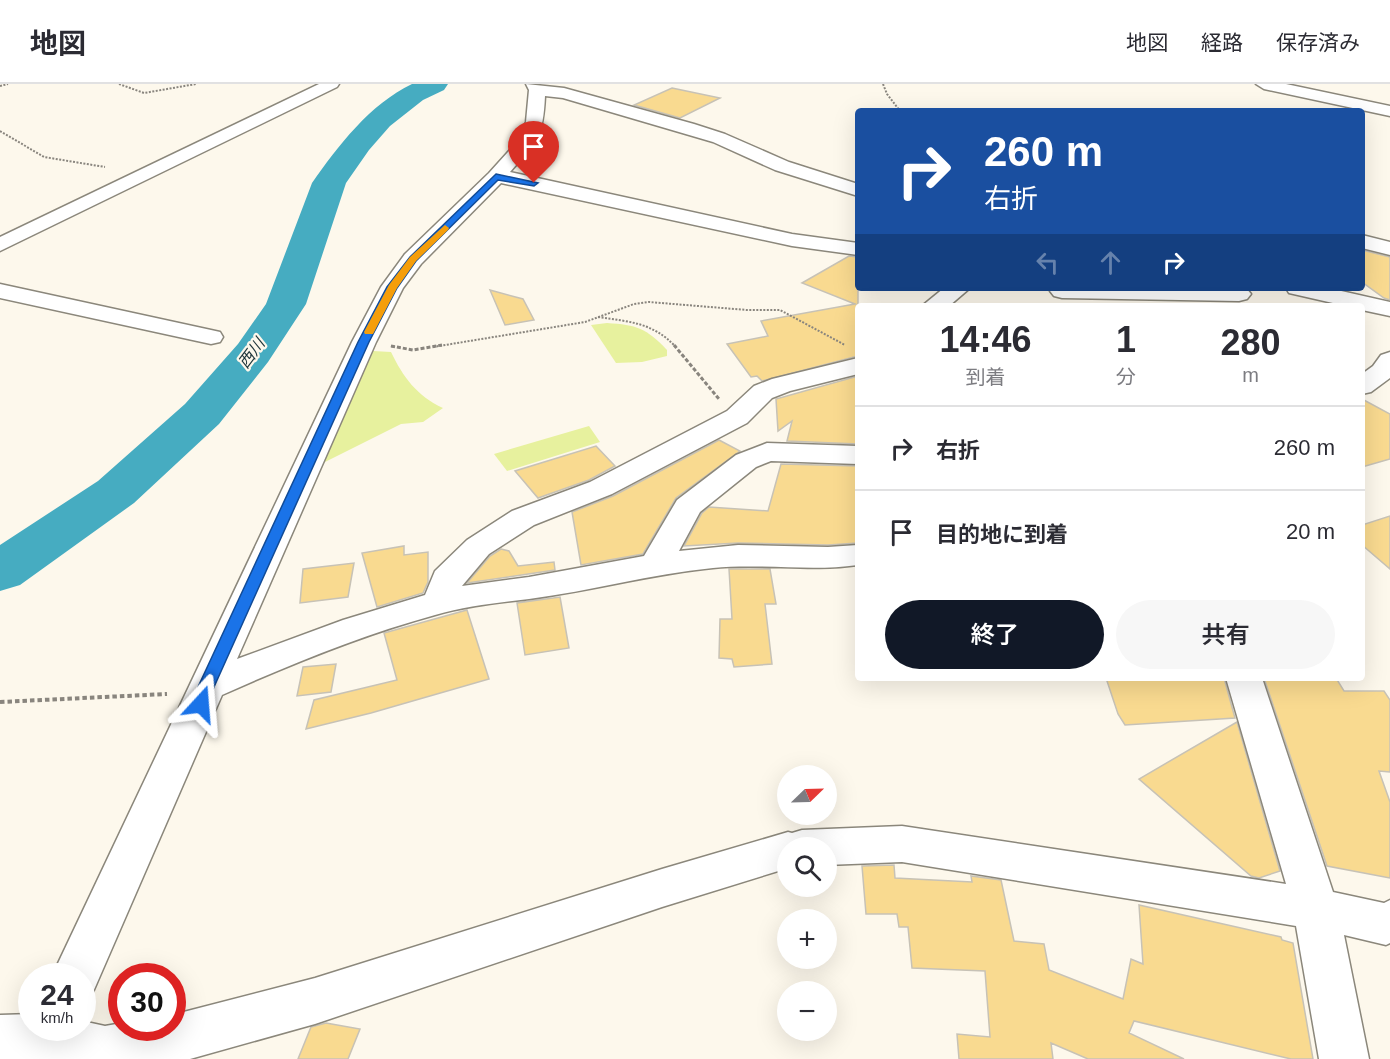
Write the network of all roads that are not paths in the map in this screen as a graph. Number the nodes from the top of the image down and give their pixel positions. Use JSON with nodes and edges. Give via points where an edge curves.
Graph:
{"nodes":[{"id":1,"x":331,"y":84,"type":"edge"},
{"id":2,"x":1264,"y":84,"type":"edge"},
{"id":3,"x":535,"y":87,"type":"edge"},
{"id":4,"x":1390,"y":111,"type":"edge"},
{"id":5,"x":496,"y":177,"type":"junction"},
{"id":6,"x":855,"y":189,"type":"edge"},
{"id":7,"x":1365,"y":242,"type":"edge"},
{"id":8,"x":0,"y":244,"type":"edge"},
{"id":9,"x":855,"y":249,"type":"edge"},
{"id":10,"x":1390,"y":249,"type":"edge"},
{"id":11,"x":0,"y":291,"type":"edge"},
{"id":12,"x":956,"y":291,"type":"edge"},
{"id":13,"x":1236,"y":291,"type":"edge"},
{"id":14,"x":1310,"y":291,"type":"edge"},
{"id":15,"x":1065,"y":295,"type":"edge"},
{"id":16,"x":938,"y":303,"type":"edge"},
{"id":17,"x":1363,"y":303,"type":"edge"},
{"id":18,"x":1365,"y":303,"type":"edge"},
{"id":19,"x":1390,"y":309,"type":"edge"},
{"id":20,"x":211,"y":337,"type":"dead end"},
{"id":21,"x":855,"y":359,"type":"edge"},
{"id":22,"x":1390,"y":360,"type":"edge"},
{"id":23,"x":1365,"y":384,"type":"edge"},
{"id":24,"x":855,"y":455,"type":"edge"},
{"id":25,"x":855,"y":556,"type":"edge"},
{"id":26,"x":654,"y":567,"type":"junction"},
{"id":27,"x":440,"y":602,"type":"junction"},
{"id":28,"x":1245,"y":681,"type":"edge"},
{"id":29,"x":206,"y":687,"type":"junction"},
{"id":30,"x":837,"y":846,"type":"edge"},
{"id":31,"x":777,"y":853,"type":"edge"},
{"id":32,"x":1316,"y":909,"type":"junction"},
{"id":33,"x":1390,"y":921,"type":"edge"},
{"id":34,"x":82,"y":963,"type":"edge"},
{"id":35,"x":0,"y":1040,"type":"edge"},
{"id":36,"x":18,"y":1040,"type":"edge"},
{"id":37,"x":50,"y":1041,"type":"edge"},
{"id":38,"x":1344,"y":1059,"type":"edge"}],
"edges":[{"from":1,"to":8,"type":"street"},
{"from":2,"to":4,"type":"street"},
{"from":3,"to":5,"type":"street","via":[[533,131]]},
{"from":3,"to":6,"type":"street","via":[[688,128],[782,166]]},
{"from":5,"to":9,"type":"street","via":[[792,240]]},
{"from":5,"to":29,"type":"street","via":[[413,259],[392,287]]},
{"from":7,"to":10,"type":"street"},
{"from":11,"to":20,"type":"street"},
{"from":12,"to":16,"type":"street"},
{"from":13,"to":15,"type":"street","via":[[1239,294]]},
{"from":14,"to":17,"type":"street"},
{"from":18,"to":19,"type":"street"},
{"from":21,"to":27,"type":"street","via":[[763,392],[736,417],[601,488],[497,532],[447,579]]},
{"from":22,"to":23,"type":"street","via":[[1383,371]]},
{"from":24,"to":26,"type":"street","via":[[767,452],[746,461],[688,507]]},
{"from":25,"to":26,"type":"street","via":[[742,555]]},
{"from":26,"to":27,"type":"street"},
{"from":27,"to":29,"type":"street","via":[[325,639]]},
{"from":28,"to":32,"type":"street"},
{"from":29,"to":34,"type":"street"},
{"from":30,"to":32,"type":"street","via":[[902,843]]},
{"from":31,"to":37,"type":"street","via":[[315,1001],[174,1039],[105,1051]]},
{"from":32,"to":33,"type":"street","via":[[1386,924]]},
{"from":32,"to":38,"type":"street"},
{"from":35,"to":36,"type":"street"}]}
